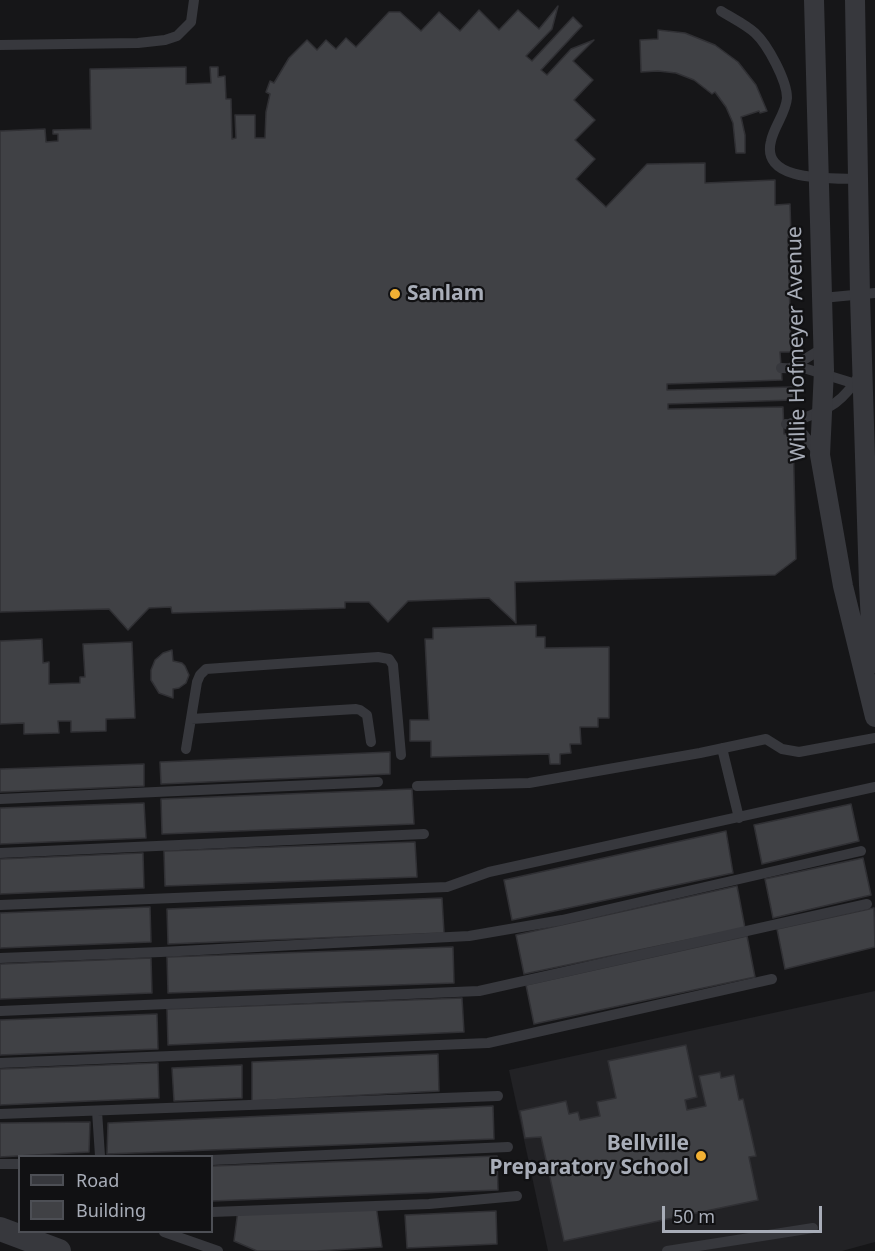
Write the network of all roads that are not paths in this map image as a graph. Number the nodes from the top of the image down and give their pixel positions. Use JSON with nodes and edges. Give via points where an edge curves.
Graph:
{"nodes":[{"id":1,"x":194,"y":0,"type":"edge"},
{"id":2,"x":814,"y":0,"type":"edge"},
{"id":3,"x":855,"y":0,"type":"edge"},
{"id":4,"x":721,"y":10,"type":"dead end"},
{"id":5,"x":0,"y":45,"type":"edge"},
{"id":6,"x":819,"y":178,"type":"junction"},
{"id":7,"x":858,"y":179,"type":"junction"},
{"id":8,"x":867,"y":294,"type":"edge"},
{"id":9,"x":822,"y":298,"type":"junction"},
{"id":10,"x":823,"y":348,"type":"junction"},
{"id":11,"x":824,"y":374,"type":"junction"},
{"id":12,"x":860,"y":380,"type":"junction"},
{"id":13,"x":822,"y":412,"type":"junction"},
{"id":14,"x":820,"y":455,"type":"junction"},
{"id":15,"x":875,"y":663,"type":"edge"},
{"id":16,"x":875,"y":717,"type":"edge"},
{"id":17,"x":191,"y":718,"type":"junction"},
{"id":18,"x":875,"y":738,"type":"edge"},
{"id":19,"x":371,"y":742,"type":"dead end"},
{"id":20,"x":722,"y":748,"type":"junction"},
{"id":21,"x":186,"y":749,"type":"dead end"},
{"id":22,"x":401,"y":755,"type":"dead end"},
{"id":23,"x":378,"y":782,"type":"dead end"},
{"id":24,"x":417,"y":786,"type":"dead end"},
{"id":25,"x":875,"y":787,"type":"edge"},
{"id":26,"x":0,"y":799,"type":"edge"},
{"id":27,"x":739,"y":818,"type":"junction"},
{"id":28,"x":424,"y":834,"type":"dead end"},
{"id":29,"x":861,"y":850,"type":"dead end"},
{"id":30,"x":0,"y":853,"type":"edge"},
{"id":31,"x":867,"y":904,"type":"dead end"},
{"id":32,"x":0,"y":905,"type":"edge"},
{"id":33,"x":0,"y":958,"type":"edge"},
{"id":34,"x":772,"y":979,"type":"dead end"},
{"id":35,"x":0,"y":1011,"type":"edge"},
{"id":36,"x":0,"y":1063,"type":"edge"},
{"id":37,"x":498,"y":1096,"type":"dead end"},
{"id":38,"x":97,"y":1111,"type":"junction"},
{"id":39,"x":0,"y":1114,"type":"edge"},
{"id":40,"x":508,"y":1147,"type":"dead end"},
{"id":41,"x":100,"y":1155,"type":"edge"},
{"id":42,"x":213,"y":1160,"type":"edge"},
{"id":43,"x":0,"y":1164,"type":"edge"},
{"id":44,"x":18,"y":1164,"type":"edge"},
{"id":45,"x":517,"y":1196,"type":"dead end"},
{"id":46,"x":213,"y":1212,"type":"edge"},
{"id":47,"x":813,"y":1228,"type":"dead end"},
{"id":48,"x":0,"y":1229,"type":"edge"},
{"id":49,"x":167,"y":1233,"type":"edge"},
{"id":50,"x":60,"y":1251,"type":"edge"},
{"id":51,"x":218,"y":1251,"type":"edge"},
{"id":52,"x":668,"y":1251,"type":"edge"}],
"edges":[{"from":1,"to":5,"type":"lane","via":[[191,22],[177,36],[165,40]]},
{"from":2,"to":6,"type":"street","name":"Willie Hofmeyer Avenue"},
{"from":3,"to":7,"type":"street"},
{"from":4,"to":6,"type":"lane","via":[[762,41],[786,91],[785,107],[770,144],[774,161],[784,172]]},
{"from":6,"to":7,"type":"lane"},
{"from":6,"to":9,"type":"street","name":"Willie Hofmeyer Avenue"},
{"from":7,"to":8,"type":"street"},
{"from":8,"to":9,"type":"lane"},
{"from":8,"to":12,"type":"street"},
{"from":9,"to":10,"type":"street","name":"Willie Hofmeyer Avenue"},
{"from":10,"to":11,"type":"street","name":"Willie Hofmeyer Avenue"},
{"from":10,"to":11,"type":"lane","via":[[787,368]]},
{"from":11,"to":12,"type":"lane"},
{"from":11,"to":13,"type":"street","name":"Willie Hofmeyer Avenue"},
{"from":12,"to":13,"type":"lane"},
{"from":12,"to":15,"type":"street"},
{"from":13,"to":14,"type":"street","name":"Willie Hofmeyer Avenue"},
{"from":13,"to":14,"type":"lane","via":[[787,424],[801,431]]},
{"from":14,"to":16,"type":"street","name":"Willie Hofmeyer Avenue","via":[[843,586]]},
{"from":17,"to":19,"type":"lane","via":[[356,709],[367,715]]},
{"from":17,"to":21,"type":"lane"},
{"from":17,"to":22,"type":"lane","via":[[200,675],[206,669],[384,658],[393,665]]},
{"from":18,"to":20,"type":"lane","via":[[799,752],[782,749],[766,739]]},
{"from":20,"to":24,"type":"lane","via":[[529,783]]},
{"from":20,"to":27,"type":"lane"},
{"from":23,"to":26,"type":"lane"},
{"from":25,"to":27,"type":"lane"},
{"from":27,"to":32,"type":"lane","via":[[489,872],[447,887]]},
{"from":28,"to":30,"type":"lane"},
{"from":29,"to":33,"type":"lane","via":[[562,920],[469,936]]},
{"from":31,"to":35,"type":"lane","via":[[479,991]]},
{"from":34,"to":36,"type":"lane","via":[[488,1042]]},
{"from":37,"to":38,"type":"lane"},
{"from":38,"to":39,"type":"lane"},
{"from":38,"to":41,"type":"lane"},
{"from":40,"to":42,"type":"lane"},
{"from":43,"to":44,"type":"lane"},
{"from":45,"to":46,"type":"lane","via":[[429,1204]]},
{"from":47,"to":52,"type":"lane"},
{"from":48,"to":50,"type":"street"},
{"from":49,"to":51,"type":"lane"}]}
